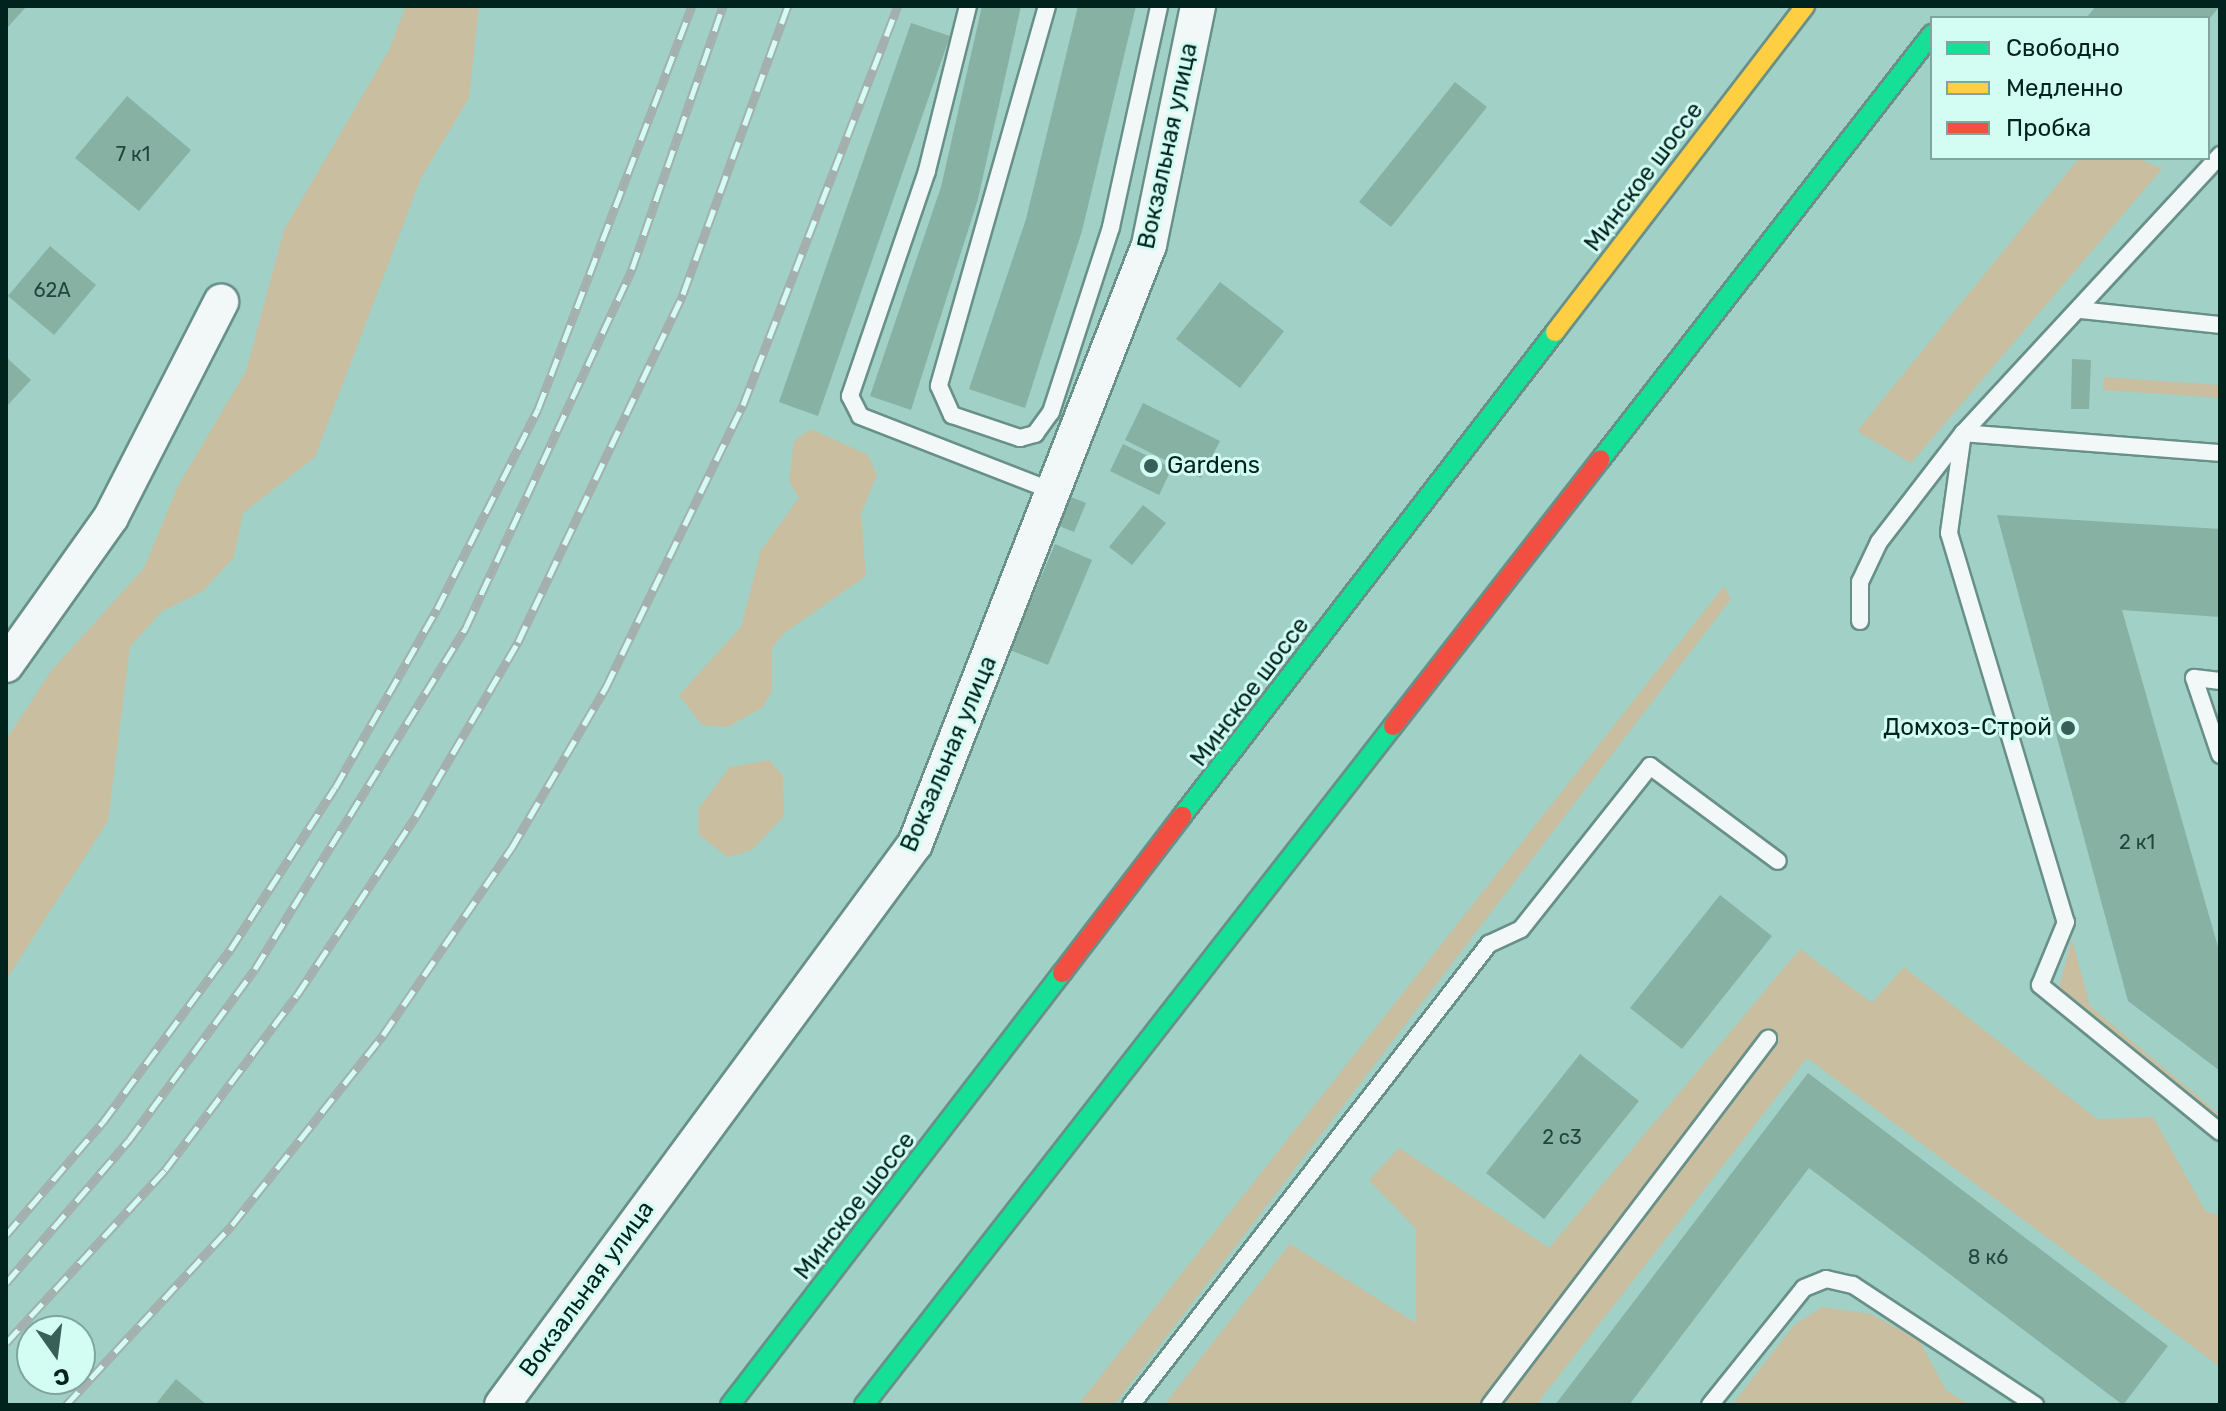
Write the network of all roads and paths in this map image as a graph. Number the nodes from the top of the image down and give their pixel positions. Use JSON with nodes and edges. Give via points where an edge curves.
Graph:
{"nodes":[{"id":1,"x":968,"y":6,"type":"edge"},
{"id":2,"x":1047,"y":6,"type":"edge"},
{"id":3,"x":1159,"y":6,"type":"edge"},
{"id":4,"x":1198,"y":6,"type":"edge"},
{"id":5,"x":1805,"y":6,"type":"edge"},
{"id":6,"x":1930,"y":37,"type":"edge"},
{"id":7,"x":2220,"y":155,"type":"edge"},
{"id":8,"x":221,"y":302,"type":"dead end"},
{"id":9,"x":2080,"y":310,"type":"junction"},
{"id":10,"x":2220,"y":325,"type":"edge"},
{"id":11,"x":1963,"y":433,"type":"junction"},
{"id":12,"x":2220,"y":453,"type":"edge"},
{"id":13,"x":1057,"y":493,"type":"junction"},
{"id":14,"x":1860,"y":621,"type":"dead end"},
{"id":15,"x":6,"y":665,"type":"edge"},
{"id":16,"x":2220,"y":681,"type":"edge"},
{"id":17,"x":2220,"y":755,"type":"edge"},
{"id":18,"x":1778,"y":861,"type":"dead end"},
{"id":19,"x":1768,"y":1039,"type":"dead end"},
{"id":20,"x":2220,"y":1132,"type":"edge"},
{"id":21,"x":502,"y":1405,"type":"edge"},
{"id":22,"x":730,"y":1405,"type":"edge"},
{"id":23,"x":864,"y":1405,"type":"edge"},
{"id":24,"x":1131,"y":1405,"type":"edge"},
{"id":25,"x":1490,"y":1405,"type":"edge"},
{"id":26,"x":1710,"y":1405,"type":"edge"},
{"id":27,"x":2035,"y":1405,"type":"edge"}],
"edges":[{"from":1,"to":13,"type":"lane","via":[[927,171],[850,396],[860,416]]},
{"from":2,"to":3,"type":"lane","via":[[939,386],[952,415],[1020,438],[1035,434],[1051,412],[1111,227]]},
{"from":4,"to":13,"type":"street","name":"Вокзальная улица","via":[[1149,245]]},
{"from":5,"to":22,"type":"highway","name":"Минское шоссе"},
{"from":6,"to":23,"type":"highway"},
{"from":7,"to":9,"type":"lane"},
{"from":8,"to":15,"type":"street","via":[[111,517]]},
{"from":9,"to":10,"type":"lane"},
{"from":9,"to":11,"type":"lane"},
{"from":11,"to":12,"type":"lane"},
{"from":11,"to":14,"type":"lane","via":[[1879,542],[1860,582]]},
{"from":11,"to":20,"type":"lane","via":[[1949,533],[2066,922],[2040,985]]},
{"from":13,"to":21,"type":"street","name":"Вокзальная улица","via":[[915,844]]},
{"from":16,"to":17,"type":"lane","via":[[2194,678]]},
{"from":18,"to":24,"type":"lane","via":[[1650,766],[1521,929],[1489,944]]},
{"from":19,"to":25,"type":"lane"},
{"from":26,"to":27,"type":"lane","via":[[1804,1288],[1826,1279],[1853,1285]]}]}
